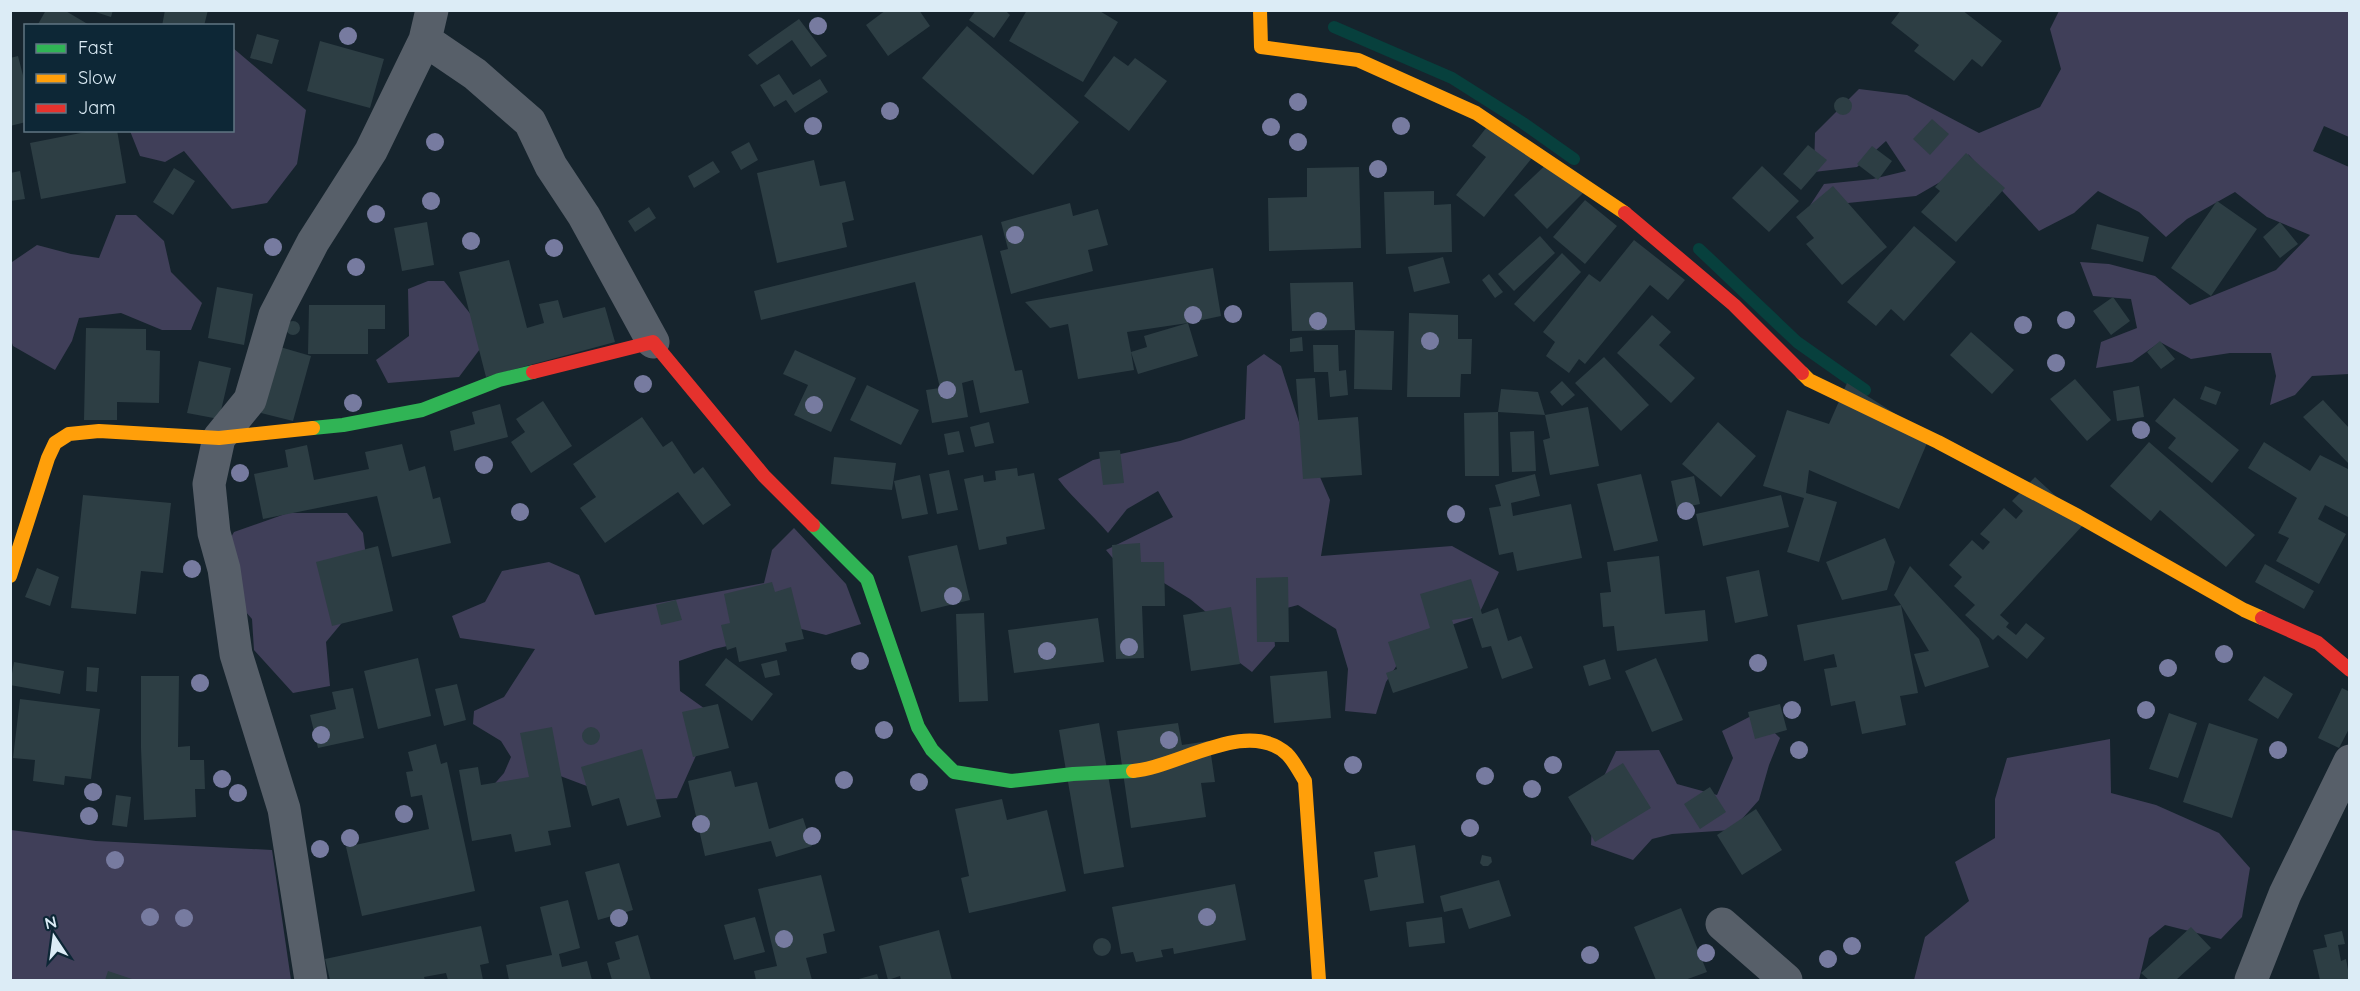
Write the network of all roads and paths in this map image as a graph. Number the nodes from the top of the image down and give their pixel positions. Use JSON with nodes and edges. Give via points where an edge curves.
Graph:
{"nodes":[{"id":1,"x":1260,"y":10,"type":"edge"},
{"id":2,"x":428,"y":26,"type":"edge"},
{"id":3,"x":653,"y":342,"type":"junction"},
{"id":4,"x":219,"y":438,"type":"junction"},
{"id":5,"x":10,"y":576,"type":"edge"},
{"id":6,"x":2349,"y":670,"type":"edge"},
{"id":7,"x":2349,"y":761,"type":"edge"},
{"id":8,"x":1722,"y":924,"type":"dead end"},
{"id":9,"x":311,"y":981,"type":"edge"},
{"id":10,"x":1319,"y":981,"type":"edge"},
{"id":11,"x":1786,"y":981,"type":"edge"},
{"id":12,"x":2251,"y":981,"type":"edge"}],
"edges":[{"from":1,"to":6,"type":"street","via":[[1261,47],[1358,60],[1465,108],[1620,209],[1734,305],[1809,380],[2078,516],[2244,610],[2318,643]]},
{"from":2,"to":3,"type":"street","via":[[530,122],[551,166],[584,216]]},
{"from":2,"to":4,"type":"street","via":[[371,151],[313,242],[275,315],[250,400]]},
{"from":3,"to":4,"type":"street","via":[[499,380],[422,410],[343,425]]},
{"from":3,"to":10,"type":"street","via":[[764,476],[867,579],[918,728],[932,750],[954,772],[1011,781],[1137,771],[1231,742],[1262,741],[1287,754],[1305,782]]},
{"from":4,"to":5,"type":"street","via":[[99,431],[69,434],[55,443]]},
{"from":4,"to":9,"type":"street","via":[[209,484],[214,533],[224,569],[236,654],[284,808]]},
{"from":7,"to":12,"type":"street","via":[[2285,894]]},
{"from":8,"to":11,"type":"street"}]}
